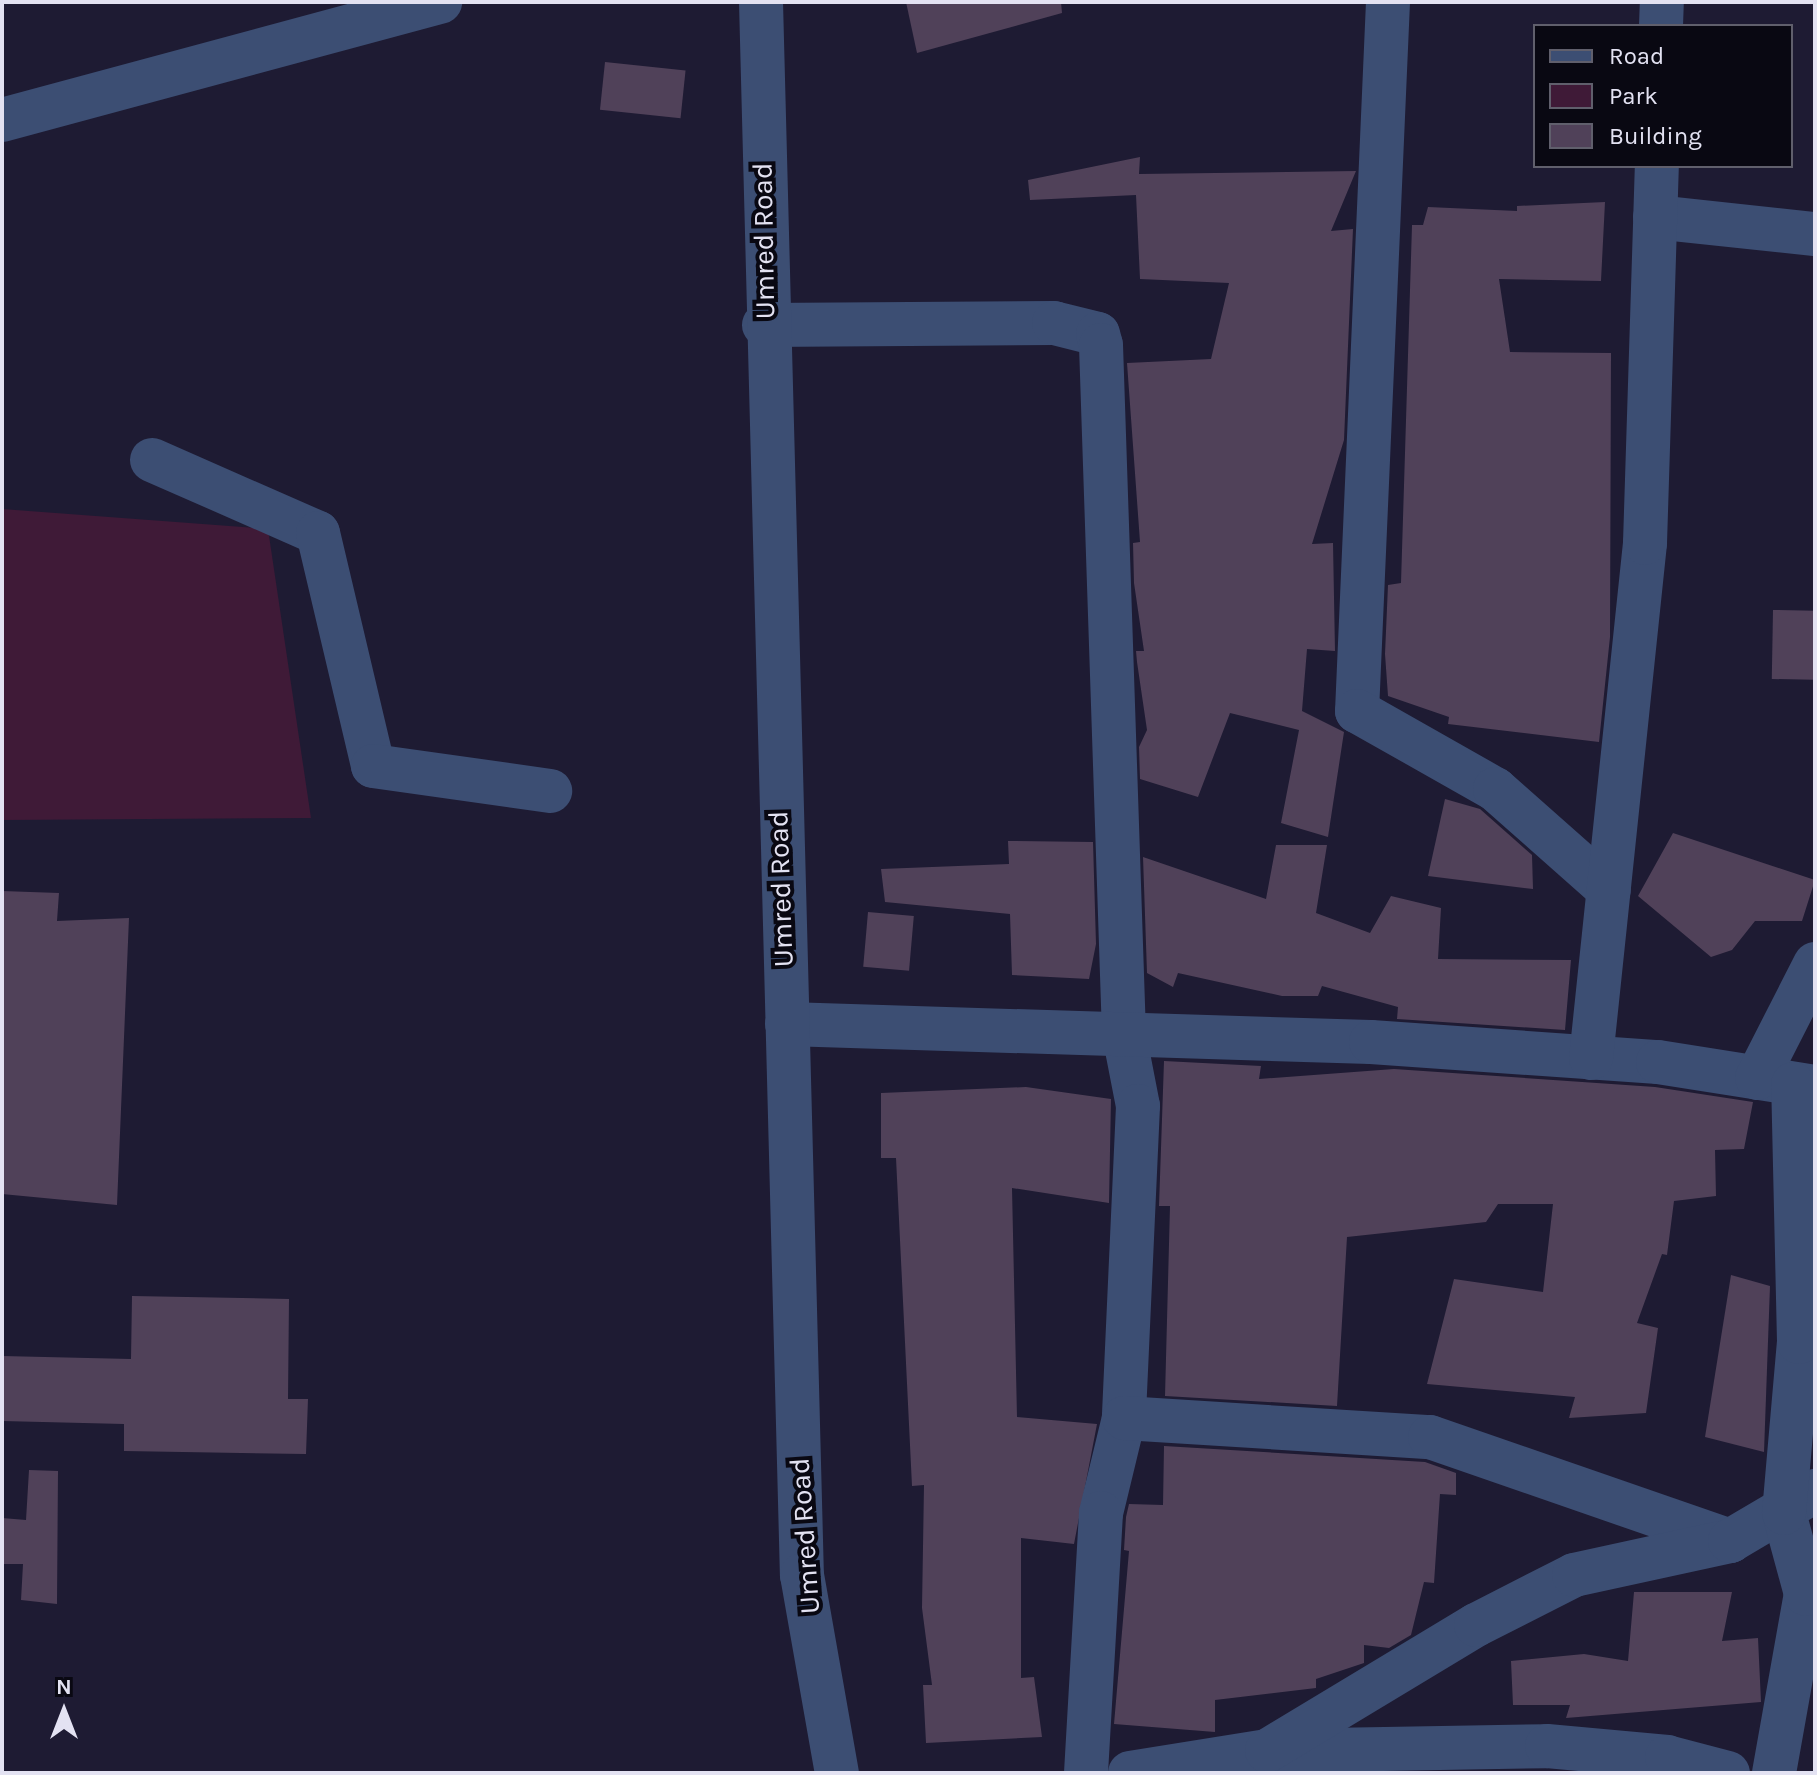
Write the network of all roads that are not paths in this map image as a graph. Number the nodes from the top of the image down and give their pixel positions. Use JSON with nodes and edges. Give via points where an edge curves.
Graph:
{"nodes":[{"id":1,"x":440,"y":2,"type":"edge"},
{"id":2,"x":761,"y":2,"type":"edge"},
{"id":3,"x":1388,"y":2,"type":"edge"},
{"id":4,"x":1662,"y":2,"type":"edge"},
{"id":5,"x":1661,"y":24,"type":"edge"},
{"id":6,"x":2,"y":120,"type":"edge"},
{"id":7,"x":1657,"y":168,"type":"edge"},
{"id":8,"x":1655,"y":217,"type":"junction"},
{"id":9,"x":1815,"y":234,"type":"edge"},
{"id":10,"x":764,"y":325,"type":"junction"},
{"id":11,"x":152,"y":460,"type":"dead end"},
{"id":12,"x":550,"y":791,"type":"dead end"},
{"id":13,"x":1609,"y":890,"type":"junction"},
{"id":14,"x":1815,"y":964,"type":"edge"},
{"id":15,"x":787,"y":1024,"type":"junction"},
{"id":16,"x":1124,"y":1034,"type":"junction"},
{"id":17,"x":1591,"y":1058,"type":"junction"},
{"id":18,"x":1788,"y":1083,"type":"edge"},
{"id":19,"x":1124,"y":1418,"type":"junction"},
{"id":20,"x":1800,"y":1502,"type":"edge"},
{"id":21,"x":1730,"y":1541,"type":"junction"},
{"id":22,"x":1267,"y":1751,"type":"junction"},
{"id":23,"x":839,"y":1773,"type":"edge"},
{"id":24,"x":1086,"y":1773,"type":"edge"},
{"id":25,"x":1130,"y":1773,"type":"edge"},
{"id":26,"x":1728,"y":1773,"type":"edge"},
{"id":27,"x":1774,"y":1773,"type":"edge"}],
"edges":[{"from":1,"to":6,"type":"street"},
{"from":2,"to":10,"type":"street","name":"Umred Road"},
{"from":3,"to":13,"type":"street","via":[[1357,711],[1495,789]]},
{"from":4,"to":5,"type":"street"},
{"from":7,"to":8,"type":"street"},
{"from":8,"to":9,"type":"street"},
{"from":8,"to":13,"type":"street","via":[[1645,543]]},
{"from":10,"to":15,"type":"street","name":"Umred Road"},
{"from":10,"to":16,"type":"street","via":[[1054,323],[1098,334],[1109,444]]},
{"from":11,"to":12,"type":"street","via":[[318,533],[373,766]]},
{"from":13,"to":17,"type":"street"},
{"from":14,"to":18,"type":"street"},
{"from":15,"to":16,"type":"street"},
{"from":15,"to":23,"type":"street","name":"Umred Road","via":[[802,1575]]},
{"from":16,"to":17,"type":"street"},
{"from":16,"to":19,"type":"street","via":[[1138,1106]]},
{"from":17,"to":18,"type":"street"},
{"from":18,"to":20,"type":"street"},
{"from":19,"to":21,"type":"street","via":[[1430,1437]]},
{"from":19,"to":24,"type":"street","via":[[1101,1513]]},
{"from":20,"to":21,"type":"street"},
{"from":20,"to":27,"type":"street","via":[[1806,1594]]},
{"from":21,"to":22,"type":"street","via":[[1574,1575],[1476,1625]]},
{"from":22,"to":25,"type":"street"},
{"from":22,"to":26,"type":"street","via":[[1547,1746],[1667,1757]]}]}
